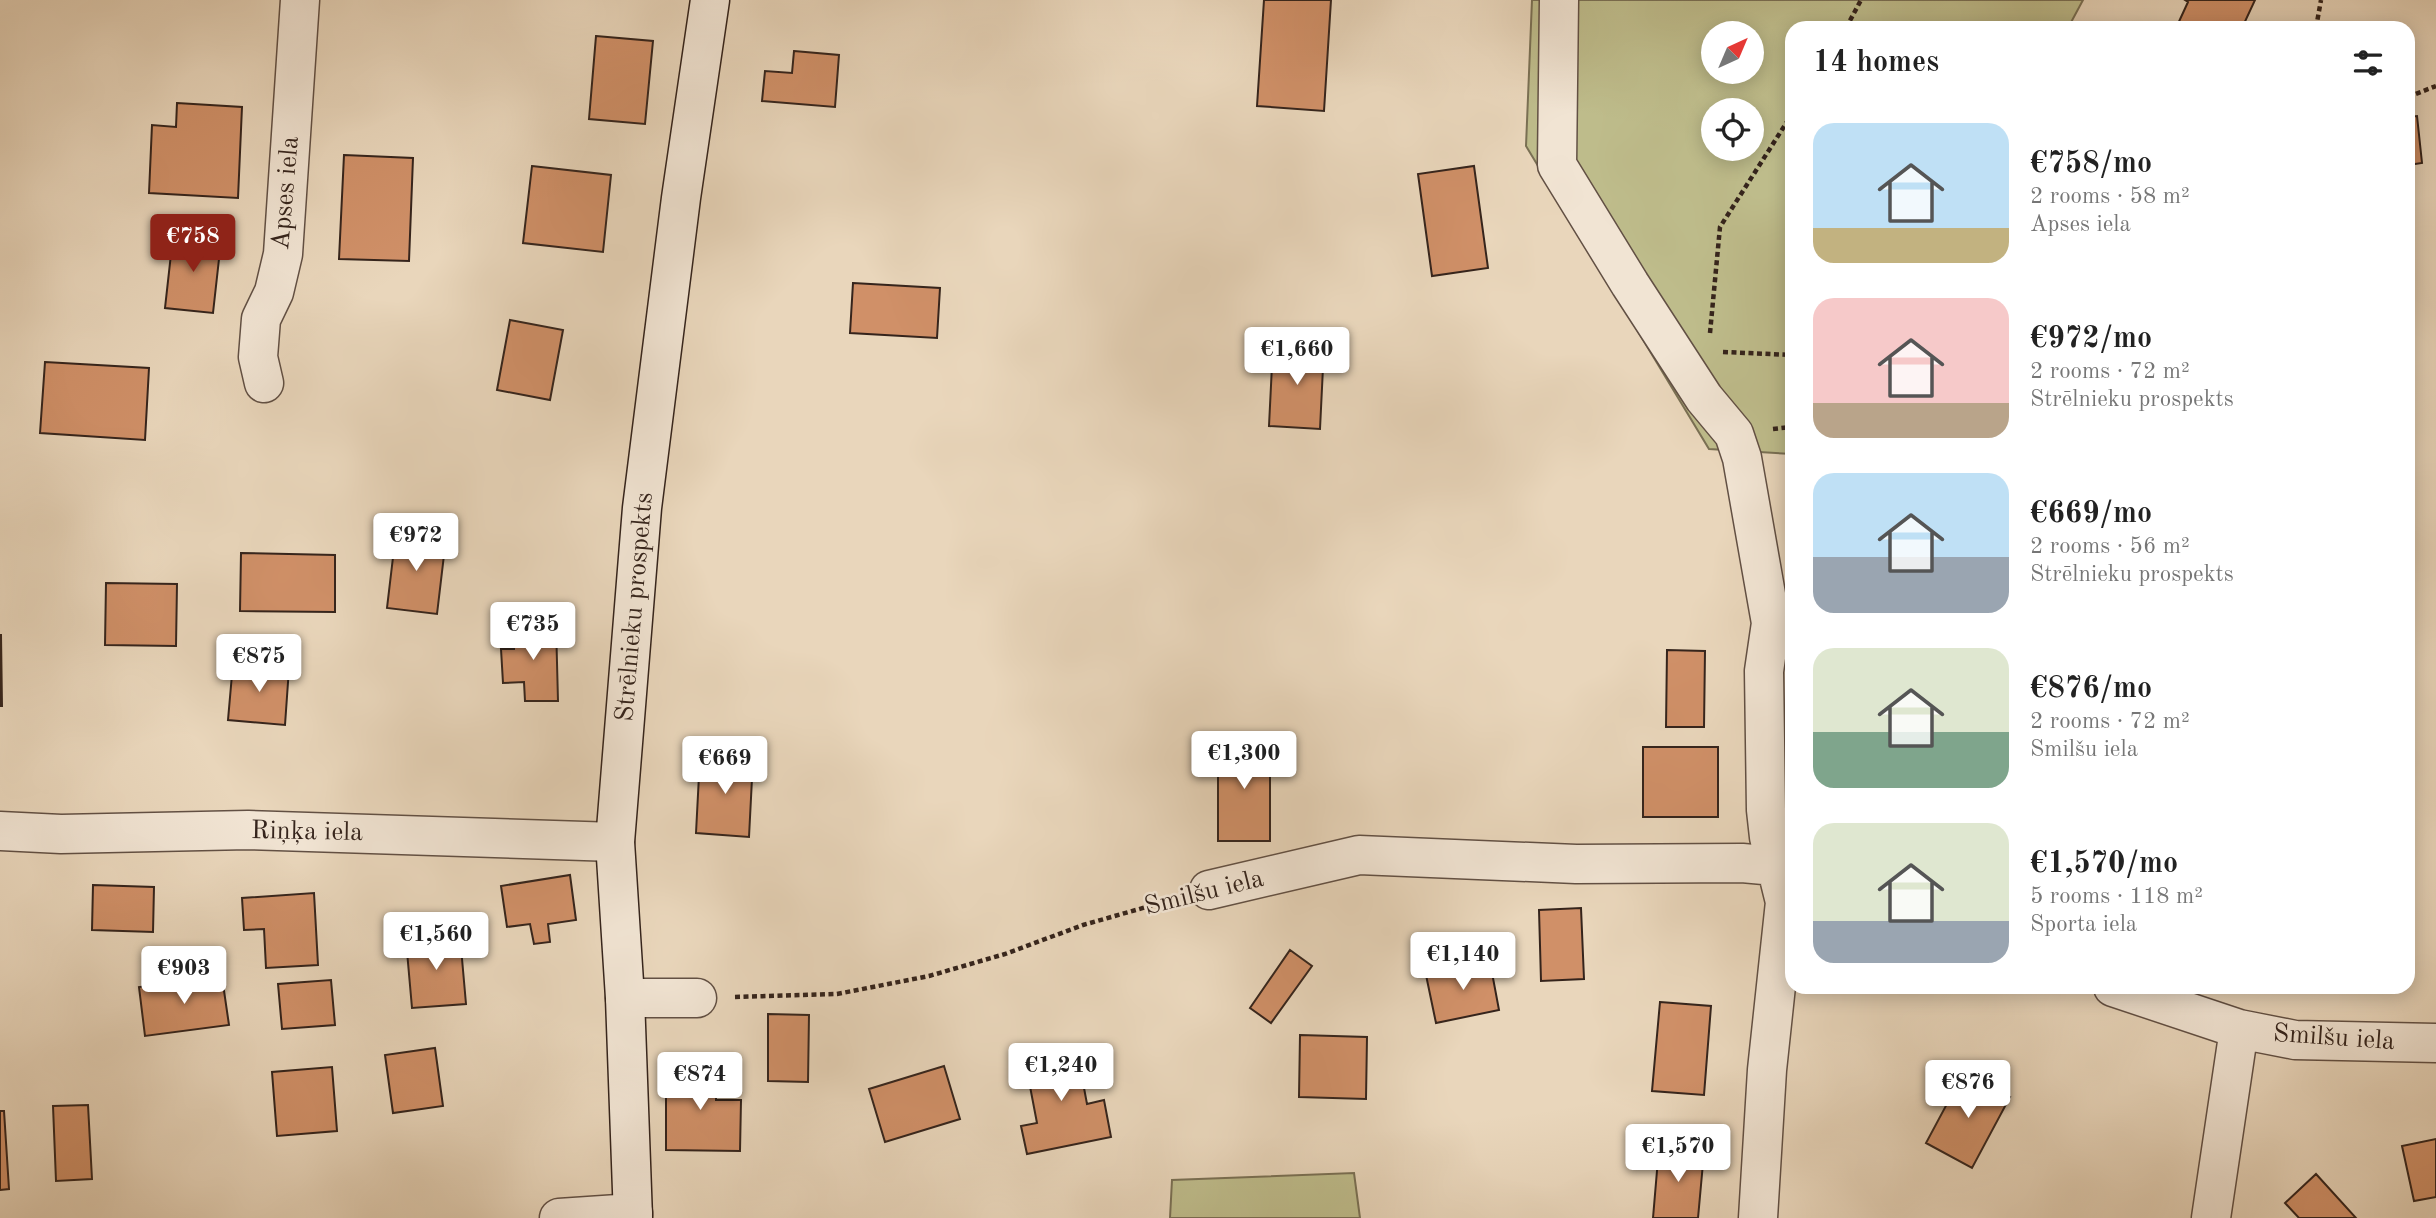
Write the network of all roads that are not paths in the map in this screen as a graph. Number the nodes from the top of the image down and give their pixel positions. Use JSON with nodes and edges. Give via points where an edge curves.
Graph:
{"nodes":[{"id":1,"x":300,"y":0,"type":"edge"},
{"id":2,"x":710,"y":0,"type":"edge"},
{"id":3,"x":1559,"y":0,"type":"edge"},
{"id":4,"x":264,"y":383,"type":"dead end"},
{"id":5,"x":0,"y":831,"type":"edge"},
{"id":6,"x":615,"y":842,"type":"junction"},
{"id":7,"x":1784,"y":869,"type":"edge"},
{"id":8,"x":1209,"y":890,"type":"road end"},
{"id":9,"x":2134,"y":994,"type":"edge"},
{"id":10,"x":625,"y":998,"type":"junction"},
{"id":11,"x":697,"y":998,"type":"road end"},
{"id":12,"x":2239,"y":1029,"type":"junction"},
{"id":13,"x":2436,"y":1043,"type":"edge"},
{"id":14,"x":633,"y":1215,"type":"edge"},
{"id":15,"x":559,"y":1218,"type":"edge"},
{"id":16,"x":1758,"y":1218,"type":"edge"},
{"id":17,"x":2211,"y":1218,"type":"edge"}],
"edges":[{"from":1,"to":4,"type":"street","name":"Apses iela","via":[[283,254],[274,292],[261,319],[258,357]]},
{"from":2,"to":6,"type":"street","name":"Strēlnieku prospekts","via":[[642,508]]},
{"from":3,"to":7,"type":"street","via":[[1557,165],[1704,398],[1734,434],[1742,458],[1771,623],[1764,671],[1766,810]]},
{"from":5,"to":6,"type":"street","name":"Riņķa iela","via":[[248,830]]},
{"from":6,"to":10,"type":"street","name":"Strēlnieku prospekts"},
{"from":7,"to":8,"type":"street","name":"Smilšu iela","via":[[1742,863],[1576,864],[1359,855]]},
{"from":7,"to":16,"type":"street"},
{"from":9,"to":12,"type":"street","name":"Smilšu iela"},
{"from":10,"to":11,"type":"street"},
{"from":10,"to":14,"type":"street","name":"Strēlnieku prospekts"},
{"from":12,"to":13,"type":"street","name":"Smilšu iela","via":[[2295,1041]]},
{"from":12,"to":17,"type":"street"},
{"from":14,"to":15,"type":"street"}]}
